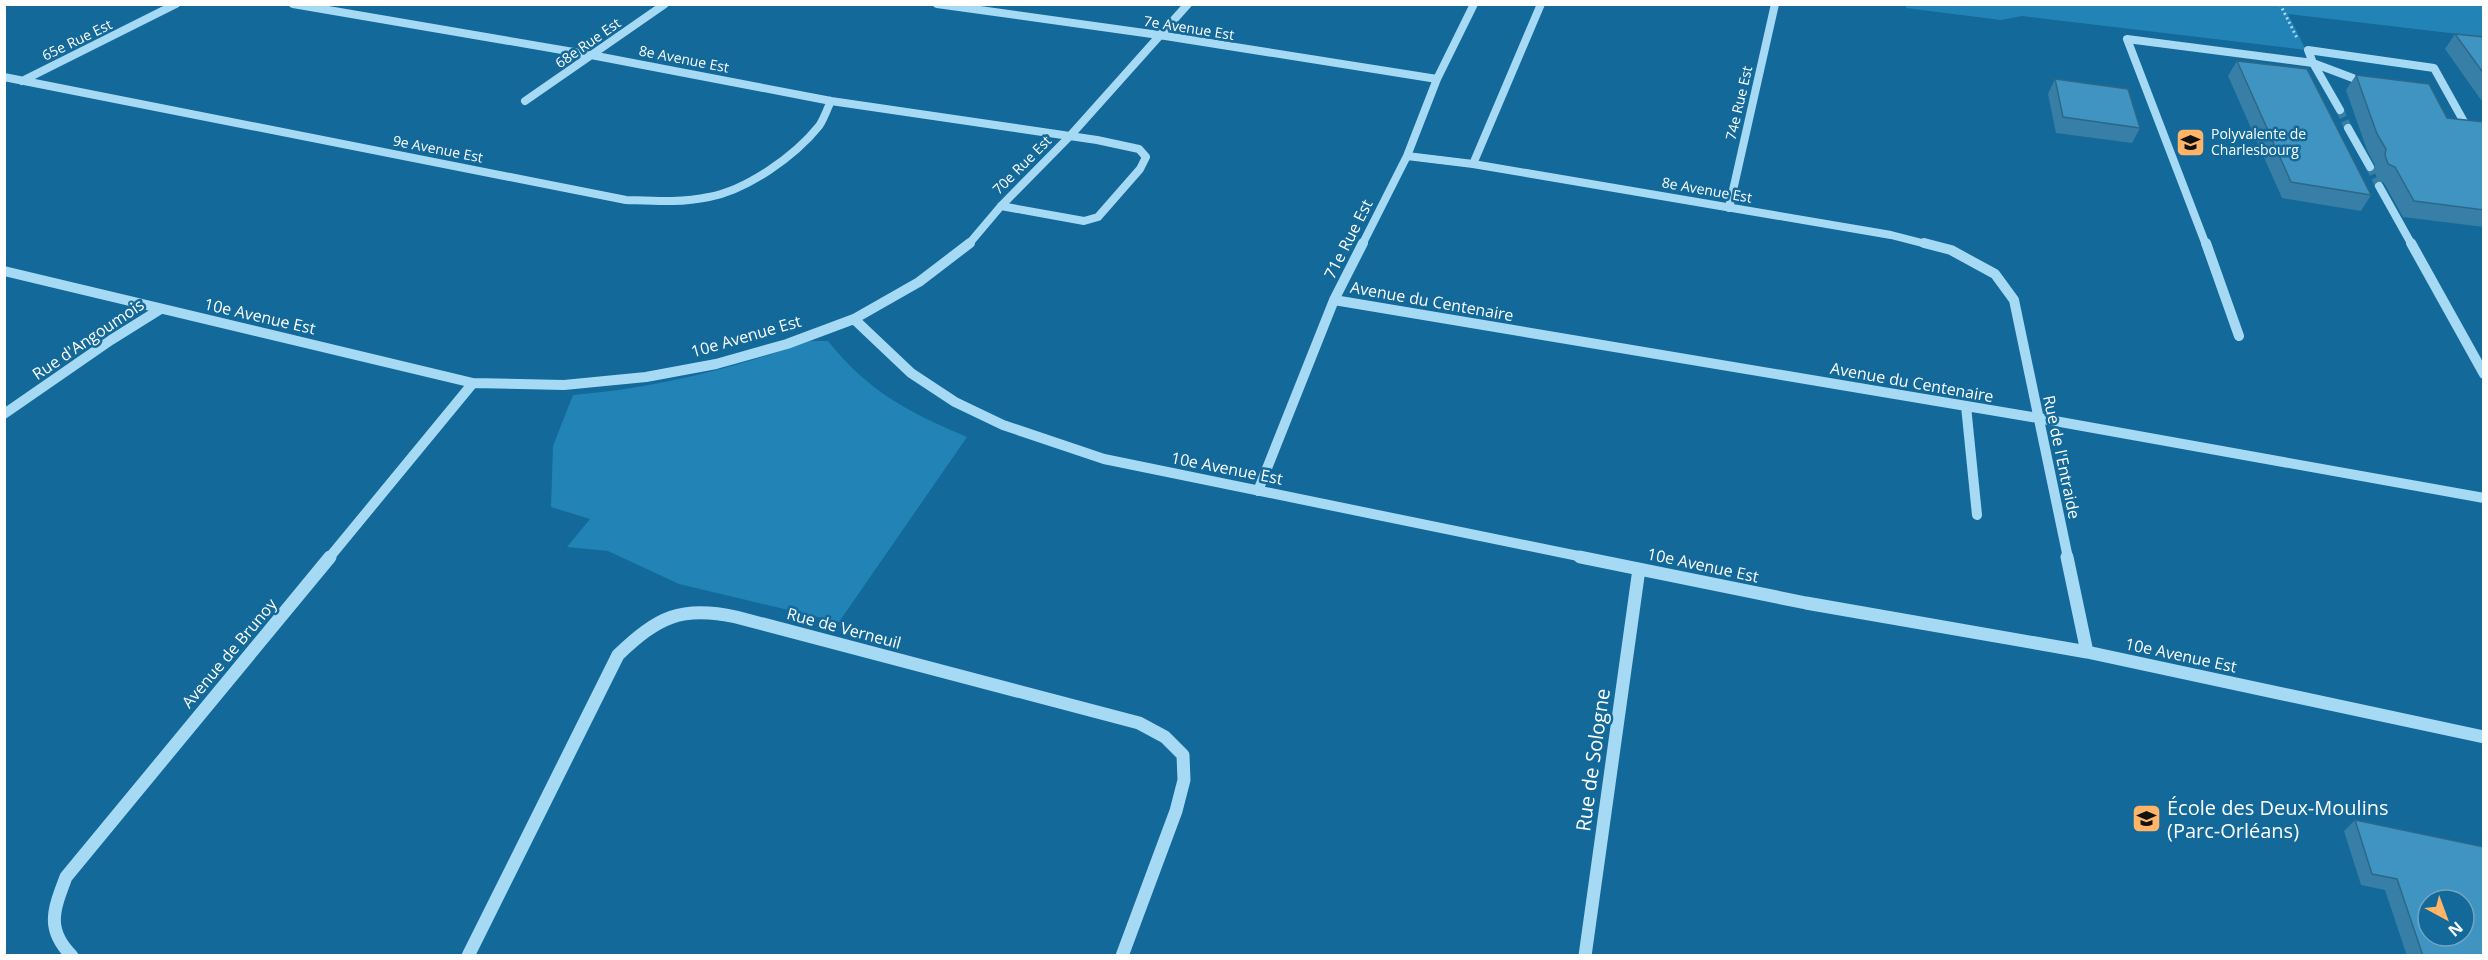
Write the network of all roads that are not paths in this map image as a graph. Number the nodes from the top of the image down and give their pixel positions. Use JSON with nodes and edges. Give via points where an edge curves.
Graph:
{"nodes":[{"id":1,"x":176,"y":4,"type":"edge"},
{"id":2,"x":294,"y":4,"type":"edge"},
{"id":3,"x":665,"y":4,"type":"edge"},
{"id":4,"x":937,"y":4,"type":"edge"},
{"id":5,"x":1188,"y":4,"type":"edge"},
{"id":6,"x":1474,"y":4,"type":"edge"},
{"id":7,"x":1541,"y":4,"type":"edge"},
{"id":8,"x":1775,"y":4,"type":"edge"},
{"id":9,"x":1159,"y":35,"type":"junction"},
{"id":10,"x":591,"y":55,"type":"junction"},
{"id":11,"x":2313,"y":63,"type":"junction"},
{"id":12,"x":4,"y":77,"type":"edge"},
{"id":13,"x":1437,"y":79,"type":"junction"},
{"id":14,"x":22,"y":81,"type":"junction"},
{"id":15,"x":2377,"y":84,"type":"edge"},
{"id":16,"x":2435,"y":92,"type":"edge"},
{"id":17,"x":2447,"y":94,"type":"junction"},
{"id":18,"x":525,"y":101,"type":"dead end"},
{"id":19,"x":831,"y":101,"type":"junction"},
{"id":20,"x":2340,"y":110,"type":"tunnel mouth"},
{"id":21,"x":2348,"y":128,"type":"tunnel mouth"},
{"id":22,"x":2468,"y":129,"type":"edge"},
{"id":23,"x":1070,"y":136,"type":"junction"},
{"id":24,"x":1407,"y":156,"type":"junction"},
{"id":25,"x":1473,"y":164,"type":"junction"},
{"id":26,"x":2370,"y":167,"type":"tunnel mouth"},
{"id":27,"x":2379,"y":186,"type":"tunnel mouth"},
{"id":28,"x":1001,"y":206,"type":"junction"},
{"id":29,"x":1729,"y":208,"type":"junction"},
{"id":30,"x":4,"y":271,"type":"edge"},
{"id":31,"x":1995,"y":274,"type":"joint"},
{"id":32,"x":1334,"y":300,"type":"junction"},
{"id":33,"x":159,"y":310,"type":"junction"},
{"id":34,"x":854,"y":319,"type":"junction"},
{"id":35,"x":2238,"y":336,"type":"dead end"},
{"id":36,"x":2484,"y":374,"type":"edge"},
{"id":37,"x":473,"y":383,"type":"junction"},
{"id":38,"x":1966,"y":406,"type":"junction"},
{"id":39,"x":4,"y":414,"type":"edge"},
{"id":40,"x":2038,"y":418,"type":"junction"},
{"id":41,"x":1258,"y":491,"type":"junction"},
{"id":42,"x":2484,"y":498,"type":"edge"},
{"id":43,"x":1977,"y":514,"type":"dead end"},
{"id":44,"x":1639,"y":569,"type":"junction"},
{"id":45,"x":2087,"y":652,"type":"junction"},
{"id":46,"x":2484,"y":737,"type":"edge"},
{"id":47,"x":72,"y":956,"type":"edge"},
{"id":48,"x":468,"y":956,"type":"edge"},
{"id":49,"x":1122,"y":956,"type":"edge"},
{"id":50,"x":1586,"y":956,"type":"edge"}],
"edges":[{"from":1,"to":14,"type":"street","name":"65e Rue Est"},
{"from":2,"to":10,"type":"street","name":"8e Avenue Est"},
{"from":3,"to":10,"type":"street","name":"68e Rue Est"},
{"from":4,"to":9,"type":"street","name":"7e Avenue Est"},
{"from":5,"to":9,"type":"street","name":"70e Rue Est"},
{"from":6,"to":13,"type":"street","name":"71e Rue Est"},
{"from":7,"to":25,"type":"street"},
{"from":8,"to":29,"type":"street","name":"74e Rue Est"},
{"from":9,"to":13,"type":"street","name":"7e Avenue Est"},
{"from":9,"to":23,"type":"street","name":"70e Rue Est"},
{"from":10,"to":18,"type":"street","name":"68e Rue Est"},
{"from":10,"to":19,"type":"street","name":"8e Avenue Est"},
{"from":11,"to":15,"type":"street"},
{"from":11,"to":17,"type":"street","via":[[2308,50],[2434,68]]},
{"from":11,"to":20,"type":"street"},
{"from":11,"to":35,"type":"street","via":[[2127,39]]},
{"from":12,"to":14,"type":"street","name":"9e Avenue Est"},
{"from":13,"to":24,"type":"street","name":"71e Rue Est"},
{"from":14,"to":19,"type":"street","name":"9e Avenue Est","via":[[626,200],[675,202],[711,197],[762,176],[820,125]]},
{"from":16,"to":17,"type":"street"},
{"from":17,"to":22,"type":"street"},
{"from":19,"to":23,"type":"street","name":"8e Avenue Est"},
{"from":21,"to":26,"type":"street"},
{"from":23,"to":28,"type":"street","name":"70e Rue Est"},
{"from":23,"to":28,"type":"street","name":"8e Avenue Est","via":[[1139,149],[1146,157],[1098,217],[1084,221]]},
{"from":24,"to":25,"type":"street","name":"8e Avenue Est"},
{"from":24,"to":32,"type":"street","name":"71e Rue Est"},
{"from":25,"to":29,"type":"street","name":"8e Avenue Est"},
{"from":27,"to":36,"type":"street"},
{"from":28,"to":34,"type":"street","name":"70e Rue Est","via":[[972,242],[919,282]]},
{"from":29,"to":31,"type":"street","name":"8e Avenue Est","via":[[1891,235],[1951,250]]},
{"from":30,"to":33,"type":"street","name":"10e Avenue Est"},
{"from":31,"to":40,"type":"street","name":"Rue de l'Entraide","via":[[2014,300]]},
{"from":32,"to":38,"type":"street","name":"Avenue du Centenaire"},
{"from":32,"to":41,"type":"street","name":"71e Rue Est"},
{"from":33,"to":37,"type":"street","name":"10e Avenue Est"},
{"from":33,"to":39,"type":"street","name":"Rue d'Angoumois"},
{"from":34,"to":37,"type":"street","name":"10e Avenue Est","via":[[787,344],[646,377],[564,385]]},
{"from":34,"to":41,"type":"street","name":"10e Avenue Est","via":[[911,373],[946,398],[1007,427],[1104,459]]},
{"from":37,"to":47,"type":"street","name":"Avenue de Brunoy","via":[[66,876],[51,917],[59,945]]},
{"from":38,"to":40,"type":"street","name":"Avenue du Centenaire"},
{"from":38,"to":43,"type":"street"},
{"from":40,"to":42,"type":"street","name":"Avenue du Centenaire"},
{"from":40,"to":45,"type":"street","name":"Rue de l'Entraide"},
{"from":41,"to":44,"type":"street","name":"10e Avenue Est"},
{"from":44,"to":45,"type":"street","name":"10e Avenue Est","via":[[1806,603]]},
{"from":44,"to":50,"type":"street","name":"Rue de Sologne"},
{"from":45,"to":46,"type":"street","name":"10e Avenue Est"},
{"from":48,"to":49,"type":"street","name":"Rue de Verneuil","via":[[618,655],[641,633],[672,616],[703,611],[1139,723],[1165,737],[1183,754],[1184,780]]}]}
